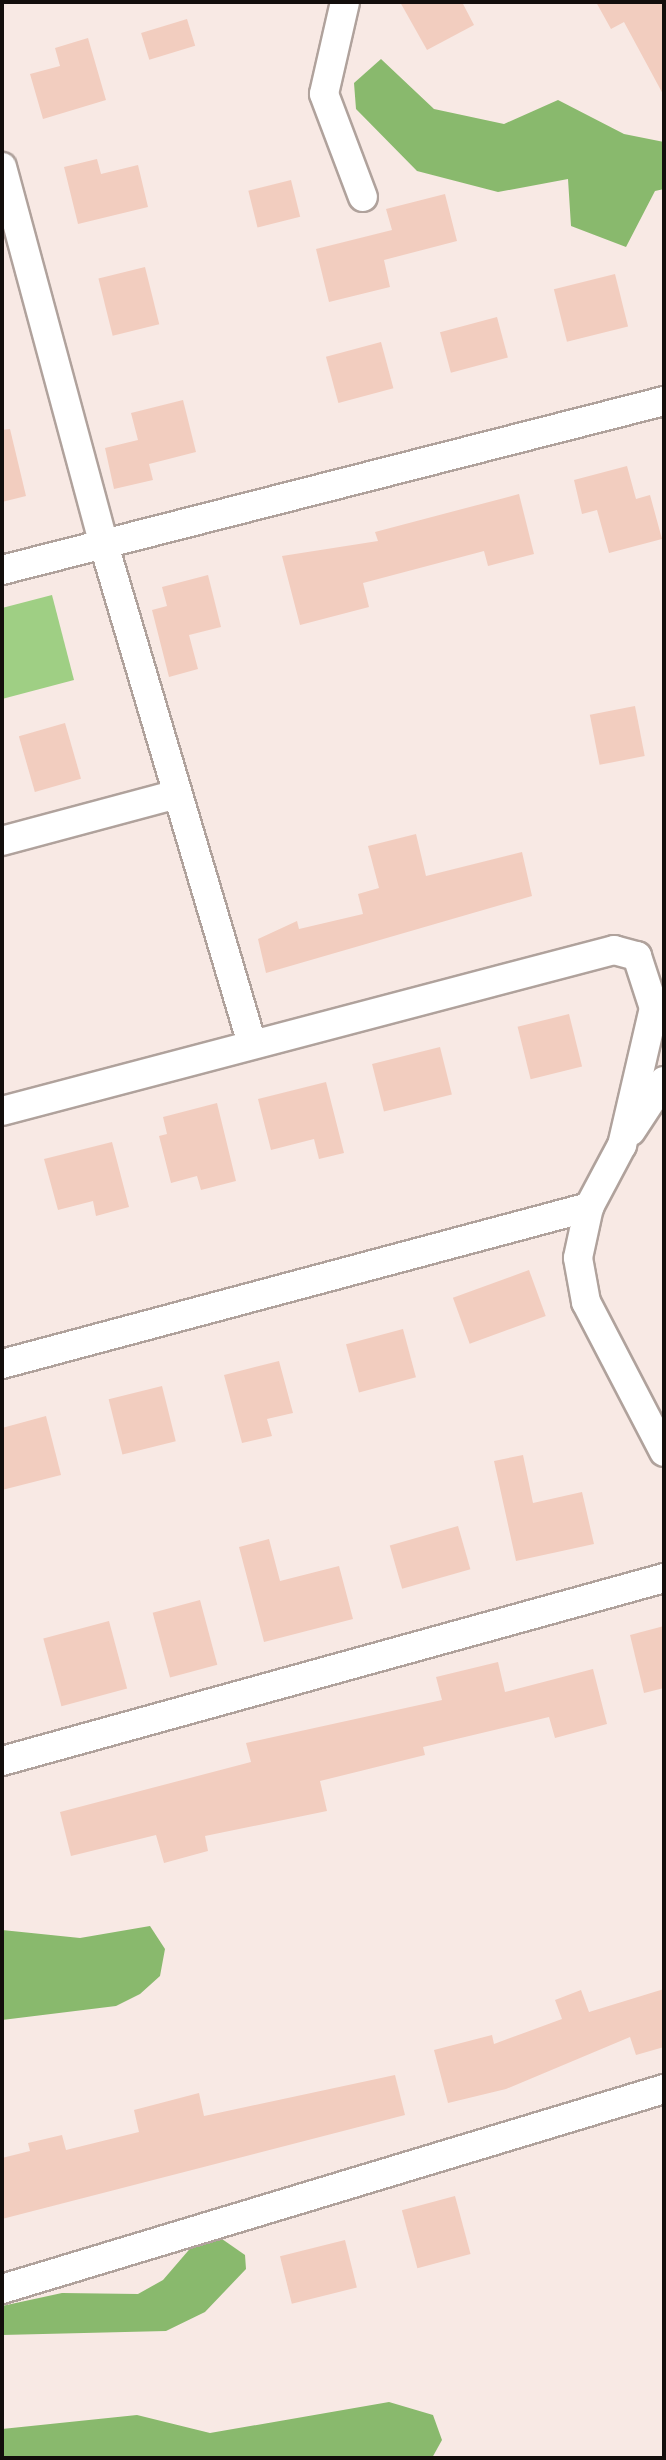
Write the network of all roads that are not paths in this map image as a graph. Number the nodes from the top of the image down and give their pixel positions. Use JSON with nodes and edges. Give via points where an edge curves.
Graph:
{"nodes":[{"id":1,"x":345,"y":2,"type":"edge"},
{"id":2,"x":2,"y":167,"type":"edge"},
{"id":3,"x":363,"y":197,"type":"dead end"},
{"id":4,"x":664,"y":401,"type":"edge"},
{"id":5,"x":104,"y":545,"type":"junction"},
{"id":6,"x":2,"y":570,"type":"edge"},
{"id":7,"x":177,"y":794,"type":"junction"},
{"id":8,"x":2,"y":841,"type":"edge"},
{"id":9,"x":252,"y":1044,"type":"junction"},
{"id":10,"x":664,"y":1081,"type":"edge"},
{"id":11,"x":2,"y":1111,"type":"edge"},
{"id":12,"x":622,"y":1145,"type":"junction"},
{"id":13,"x":589,"y":1207,"type":"junction"},
{"id":14,"x":2,"y":1364,"type":"edge"},
{"id":15,"x":664,"y":1452,"type":"edge"},
{"id":16,"x":664,"y":1578,"type":"edge"},
{"id":17,"x":2,"y":1761,"type":"edge"},
{"id":18,"x":664,"y":2089,"type":"edge"},
{"id":19,"x":2,"y":2289,"type":"edge"}],
"edges":[{"from":1,"to":3,"type":"street","via":[[324,94]]},
{"from":2,"to":5,"type":"street"},
{"from":4,"to":5,"type":"street"},
{"from":5,"to":6,"type":"street"},
{"from":5,"to":7,"type":"street"},
{"from":7,"to":8,"type":"street"},
{"from":7,"to":9,"type":"street"},
{"from":9,"to":11,"type":"street"},
{"from":9,"to":12,"type":"street","via":[[614,950],[637,956],[654,1008]]},
{"from":10,"to":12,"type":"street"},
{"from":12,"to":13,"type":"street"},
{"from":13,"to":14,"type":"street"},
{"from":13,"to":15,"type":"street","via":[[578,1258],[586,1302]]},
{"from":16,"to":17,"type":"street"},
{"from":18,"to":19,"type":"street"}]}
